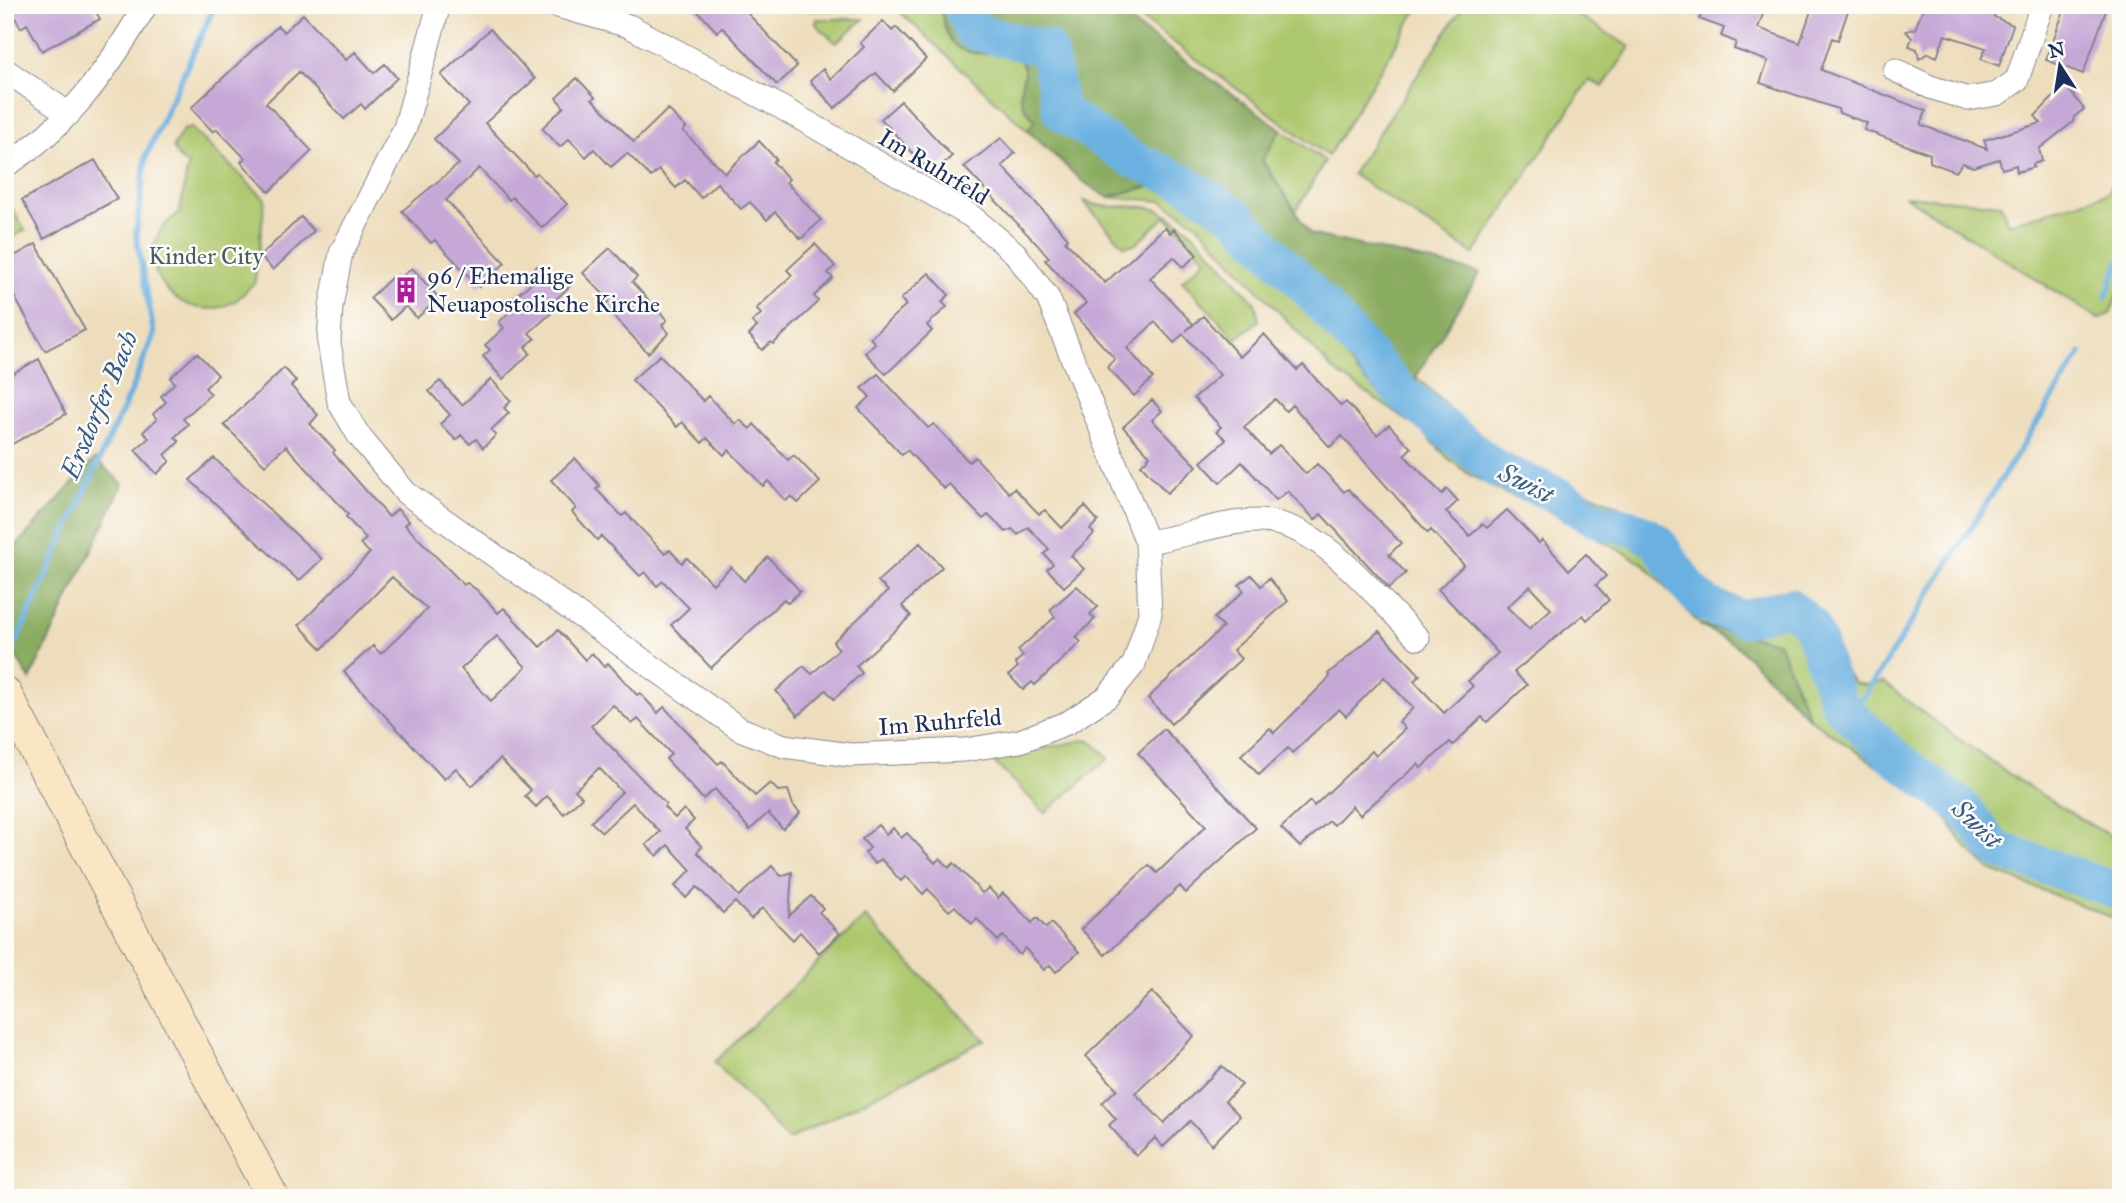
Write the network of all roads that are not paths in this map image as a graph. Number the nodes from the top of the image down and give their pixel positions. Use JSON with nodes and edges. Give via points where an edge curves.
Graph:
{"nodes":[{"id":1,"x":146,"y":5,"type":"edge"},
{"id":2,"x":439,"y":5,"type":"edge"},
{"id":3,"x":554,"y":5,"type":"edge"},
{"id":4,"x":2042,"y":5,"type":"edge"},
{"id":5,"x":5,"y":70,"type":"edge"},
{"id":6,"x":1895,"y":70,"type":"dead end"},
{"id":7,"x":69,"y":114,"type":"junction"},
{"id":8,"x":5,"y":166,"type":"edge"},
{"id":9,"x":1147,"y":542,"type":"junction"},
{"id":10,"x":1418,"y":638,"type":"dead end"},
{"id":11,"x":5,"y":693,"type":"edge"},
{"id":12,"x":273,"y":1198,"type":"edge"}],
"edges":[{"from":1,"to":7,"type":"street"},
{"from":2,"to":9,"type":"street","name":"Im Ruhrfeld","via":[[404,128],[341,253],[331,306],[329,358],[339,402],[359,436],[406,493],[740,729],[784,746],[850,755],[965,750],[1020,741],[1069,722],[1107,697],[1134,664],[1150,614]]},
{"from":3,"to":9,"type":"street","name":"Im Ruhrfeld","via":[[629,26],[775,104],[971,216],[1015,253],[1048,298]]},
{"from":4,"to":6,"type":"street","via":[[2017,80],[1997,94],[1968,99]]},
{"from":5,"to":7,"type":"street"},
{"from":7,"to":8,"type":"street","via":[[39,145]]},
{"from":9,"to":10,"type":"street","via":[[1237,523],[1281,524],[1306,533],[1333,554]]},
{"from":11,"to":12,"type":"main road"}]}
